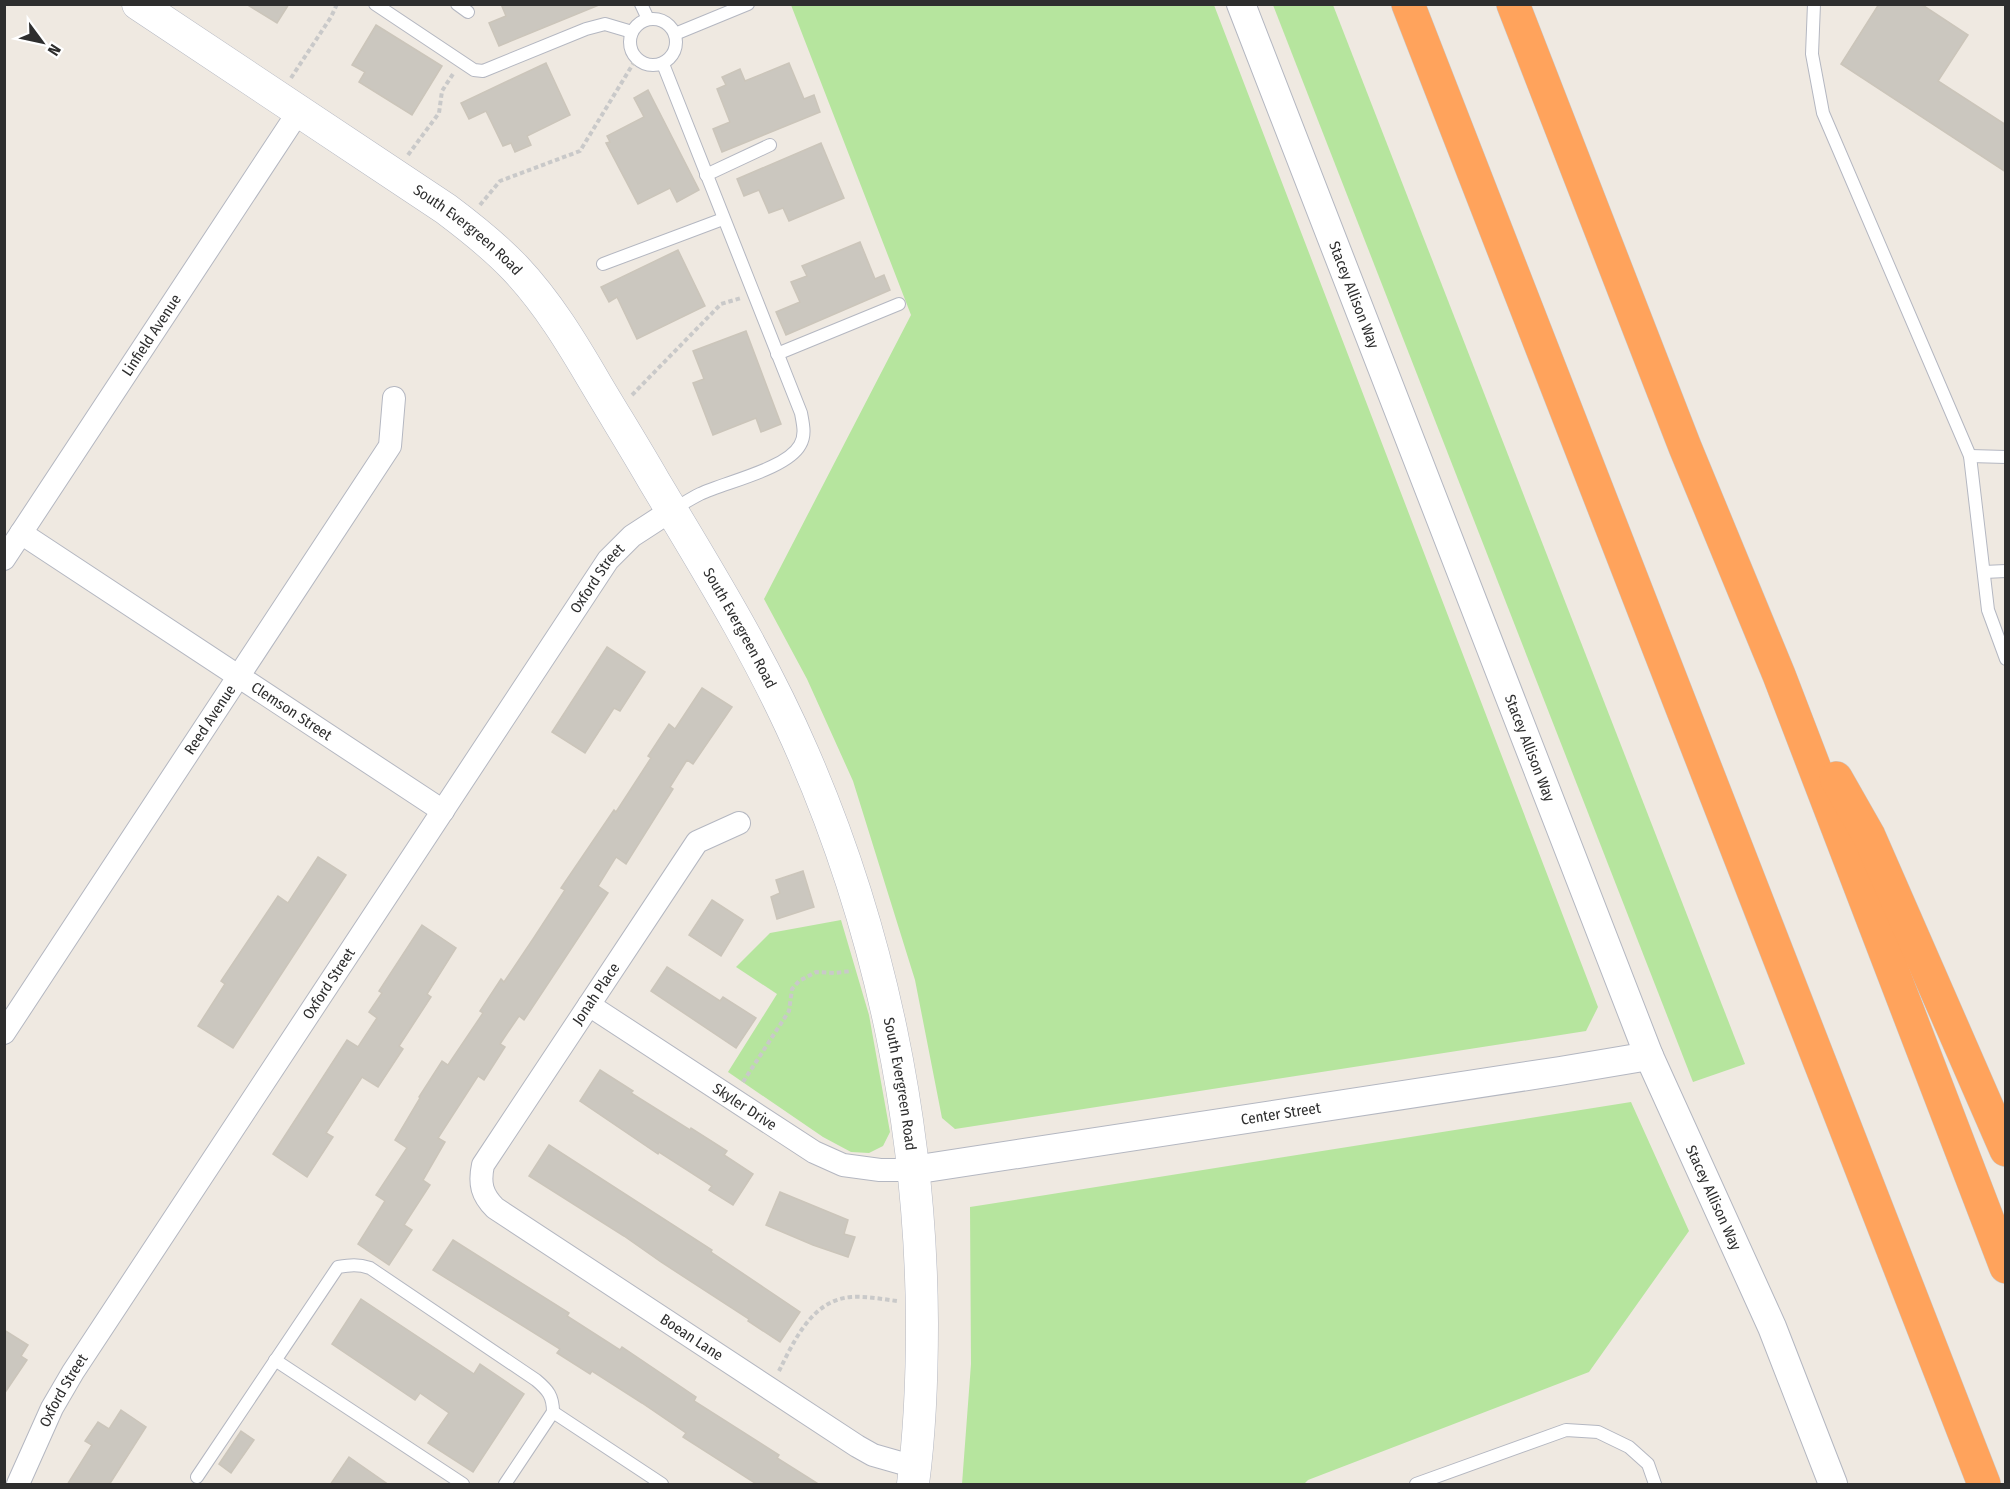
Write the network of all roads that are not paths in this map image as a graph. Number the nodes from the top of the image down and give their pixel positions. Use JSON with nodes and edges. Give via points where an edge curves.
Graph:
{"nodes":[{"id":1,"x":138,"y":4,"type":"edge"},
{"id":2,"x":375,"y":4,"type":"edge"},
{"id":3,"x":457,"y":4,"type":"edge"},
{"id":4,"x":640,"y":4,"type":"edge"},
{"id":5,"x":748,"y":4,"type":"edge"},
{"id":6,"x":1241,"y":4,"type":"edge"},
{"id":7,"x":1408,"y":4,"type":"edge"},
{"id":8,"x":1513,"y":4,"type":"edge"},
{"id":9,"x":1814,"y":4,"type":"edge"},
{"id":10,"x":468,"y":12,"type":"dead end"},
{"id":11,"x":648,"y":19,"type":"junction"},
{"id":12,"x":632,"y":32,"type":"junction"},
{"id":13,"x":675,"y":34,"type":"junction"},
{"id":14,"x":663,"y":64,"type":"junction"},
{"id":15,"x":289,"y":104,"type":"junction"},
{"id":16,"x":770,"y":145,"type":"dead end"},
{"id":17,"x":706,"y":175,"type":"junction"},
{"id":18,"x":723,"y":219,"type":"junction"},
{"id":19,"x":603,"y":264,"type":"dead end"},
{"id":20,"x":899,"y":304,"type":"dead end"},
{"id":21,"x":777,"y":354,"type":"junction"},
{"id":22,"x":393,"y":398,"type":"dead end"},
{"id":23,"x":1970,"y":456,"type":"junction"},
{"id":24,"x":2006,"y":456,"type":"edge"},
{"id":25,"x":672,"y":510,"type":"junction"},
{"id":26,"x":21,"y":533,"type":"junction"},
{"id":27,"x":4,"y":559,"type":"edge"},
{"id":28,"x":2006,"y":571,"type":"edge"},
{"id":29,"x":1983,"y":572,"type":"junction"},
{"id":30,"x":1999,"y":625,"type":"edge"},
{"id":31,"x":2006,"y":659,"type":"edge"},
{"id":32,"x":1779,"y":675,"type":"junction"},
{"id":33,"x":239,"y":676,"type":"junction"},
{"id":34,"x":443,"y":811,"type":"junction"},
{"id":35,"x":739,"y":823,"type":"dead end"},
{"id":36,"x":589,"y":1005,"type":"junction"},
{"id":37,"x":4,"y":1033,"type":"edge"},
{"id":38,"x":1649,"y":1056,"type":"junction"},
{"id":39,"x":2006,"y":1150,"type":"edge"},
{"id":40,"x":914,"y":1170,"type":"junction"},
{"id":41,"x":481,"y":1187,"type":"joint"},
{"id":42,"x":2006,"y":1267,"type":"edge"},
{"id":43,"x":1933,"y":1351,"type":"junction"},
{"id":44,"x":275,"y":1360,"type":"junction"},
{"id":45,"x":553,"y":1412,"type":"junction"},
{"id":46,"x":914,"y":1476,"type":"edge"},
{"id":47,"x":197,"y":1477,"type":"dead end"},
{"id":48,"x":18,"y":1485,"type":"edge"},
{"id":49,"x":463,"y":1485,"type":"edge"},
{"id":50,"x":505,"y":1485,"type":"edge"},
{"id":51,"x":662,"y":1485,"type":"edge"},
{"id":52,"x":1416,"y":1485,"type":"edge"},
{"id":53,"x":1656,"y":1485,"type":"edge"},
{"id":54,"x":1833,"y":1485,"type":"edge"},
{"id":55,"x":1959,"y":1485,"type":"edge"},
{"id":56,"x":1984,"y":1485,"type":"edge"}],
"edges":[{"from":1,"to":15,"type":"main road","name":"South Evergreen Road"},
{"from":2,"to":12,"type":"lane","via":[[474,70],[483,71],[585,29],[605,24]]},
{"from":3,"to":10,"type":"lane"},
{"from":4,"to":11,"type":"lane"},
{"from":5,"to":13,"type":"lane"},
{"from":6,"to":38,"type":"street","name":"Stacey Allison Way"},
{"from":7,"to":43,"type":"highway"},
{"from":8,"to":32,"type":"highway","via":[[1685,447]]},
{"from":9,"to":23,"type":"lane","via":[[1812,54],[1823,113]]},
{"from":11,"to":12,"type":"lane"},
{"from":11,"to":13,"type":"lane","via":[[669,24]]},
{"from":12,"to":14,"type":"lane","via":[[630,46],[636,59],[653,66]]},
{"from":13,"to":14,"type":"lane","via":[[677,46]]},
{"from":14,"to":17,"type":"lane"},
{"from":15,"to":25,"type":"main road","name":"South Evergreen Road","via":[[465,224],[500,254],[561,325]]},
{"from":15,"to":26,"type":"street","name":"Linfield Avenue"},
{"from":16,"to":17,"type":"lane"},
{"from":17,"to":18,"type":"lane"},
{"from":18,"to":19,"type":"lane"},
{"from":18,"to":21,"type":"lane"},
{"from":20,"to":21,"type":"lane"},
{"from":21,"to":25,"type":"lane","via":[[801,413],[804,431],[800,444],[780,463],[700,494]]},
{"from":22,"to":33,"type":"street","name":"Reed Avenue","via":[[390,446]]},
{"from":23,"to":24,"type":"lane"},
{"from":23,"to":29,"type":"lane"},
{"from":25,"to":34,"type":"street","name":"Oxford Street","via":[[632,536],[608,560]]},
{"from":25,"to":40,"type":"main road","name":"South Evergreen Road","via":[[766,676],[837,837],[877,967]]},
{"from":26,"to":27,"type":"street","name":"Linfield Avenue"},
{"from":26,"to":33,"type":"street","name":"Clemson Street"},
{"from":28,"to":29,"type":"lane"},
{"from":29,"to":30,"type":"lane","via":[[1988,609]]},
{"from":30,"to":31,"type":"lane"},
{"from":32,"to":39,"type":"highway","via":[[1869,836]]},
{"from":32,"to":42,"type":"highway"},
{"from":33,"to":34,"type":"street","name":"Clemson Street"},
{"from":33,"to":37,"type":"street","name":"Reed Avenue"},
{"from":34,"to":48,"type":"street","name":"Oxford Street","via":[[73,1372],[52,1408]]},
{"from":35,"to":36,"type":"street","name":"Jonah Place","via":[[697,842]]},
{"from":36,"to":40,"type":"street","name":"Skyler Drive","via":[[814,1152],[843,1165]]},
{"from":36,"to":41,"type":"street","name":"Jonah Place","via":[[483,1165]]},
{"from":38,"to":40,"type":"street","name":"Center Street"},
{"from":38,"to":54,"type":"street","name":"Stacey Allison Way","via":[[1772,1328]]},
{"from":40,"to":46,"type":"main road","name":"South Evergreen Road","via":[[922,1366]]},
{"from":41,"to":46,"type":"street","name":"Boean Lane","via":[[495,1208],[873,1455]]},
{"from":43,"to":55,"type":"highway"},
{"from":43,"to":56,"type":"highway"},
{"from":44,"to":45,"type":"lane","via":[[338,1267],[360,1265],[536,1380],[553,1398]]},
{"from":44,"to":47,"type":"lane"},
{"from":44,"to":49,"type":"lane"},
{"from":45,"to":50,"type":"lane"},
{"from":45,"to":51,"type":"lane"},
{"from":52,"to":53,"type":"lane","via":[[1566,1430],[1598,1432],[1629,1447],[1648,1464]]}]}
